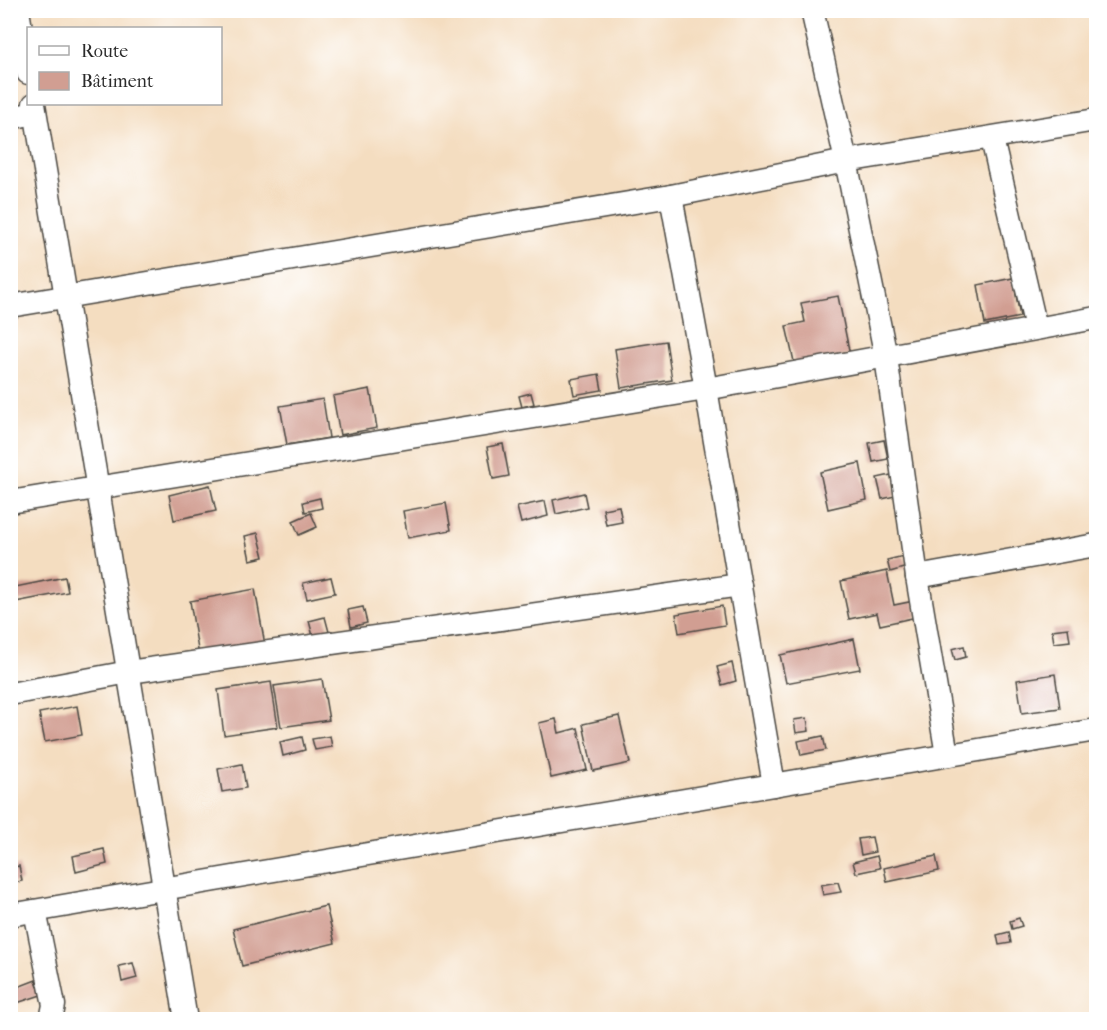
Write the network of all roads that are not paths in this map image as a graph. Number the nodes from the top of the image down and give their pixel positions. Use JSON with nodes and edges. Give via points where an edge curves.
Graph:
{"nodes":[{"id":1,"x":18,"y":10,"type":"edge"},
{"id":2,"x":812,"y":10,"type":"edge"},
{"id":3,"x":27,"y":67,"type":"edge"},
{"id":4,"x":34,"y":108,"type":"edge"},
{"id":5,"x":10,"y":118,"type":"edge"},
{"id":6,"x":1096,"y":120,"type":"edge"},
{"id":7,"x":992,"y":138,"type":"junction"},
{"id":8,"x":846,"y":161,"type":"junction"},
{"id":9,"x":671,"y":196,"type":"junction"},
{"id":10,"x":66,"y":296,"type":"junction"},
{"id":11,"x":10,"y":306,"type":"edge"},
{"id":12,"x":1096,"y":318,"type":"edge"},
{"id":13,"x":1036,"y":328,"type":"junction"},
{"id":14,"x":886,"y":357,"type":"junction"},
{"id":15,"x":706,"y":389,"type":"junction"},
{"id":16,"x":98,"y":488,"type":"junction"},
{"id":17,"x":10,"y":502,"type":"edge"},
{"id":18,"x":1096,"y":545,"type":"edge"},
{"id":19,"x":918,"y":578,"type":"junction"},
{"id":20,"x":740,"y":585,"type":"junction"},
{"id":21,"x":129,"y":672,"type":"junction"},
{"id":22,"x":10,"y":694,"type":"edge"},
{"id":23,"x":1096,"y":730,"type":"edge"},
{"id":24,"x":947,"y":755,"type":"junction"},
{"id":25,"x":774,"y":784,"type":"junction"},
{"id":26,"x":165,"y":889,"type":"junction"},
{"id":27,"x":35,"y":911,"type":"junction"},
{"id":28,"x":10,"y":915,"type":"edge"},
{"id":29,"x":51,"y":1020,"type":"edge"},
{"id":30,"x":186,"y":1020,"type":"edge"}],
"edges":[{"from":1,"to":3,"type":"street"},
{"from":2,"to":8,"type":"street"},
{"from":4,"to":5,"type":"street"},
{"from":4,"to":10,"type":"street"},
{"from":6,"to":7,"type":"street"},
{"from":7,"to":8,"type":"street"},
{"from":7,"to":13,"type":"street"},
{"from":8,"to":9,"type":"street"},
{"from":8,"to":14,"type":"street"},
{"from":9,"to":10,"type":"street"},
{"from":9,"to":15,"type":"street"},
{"from":10,"to":11,"type":"street"},
{"from":10,"to":16,"type":"street"},
{"from":12,"to":13,"type":"street"},
{"from":13,"to":14,"type":"street"},
{"from":14,"to":15,"type":"street"},
{"from":14,"to":19,"type":"street"},
{"from":15,"to":16,"type":"street"},
{"from":15,"to":20,"type":"street"},
{"from":16,"to":17,"type":"street"},
{"from":16,"to":21,"type":"street"},
{"from":18,"to":19,"type":"street"},
{"from":19,"to":24,"type":"street"},
{"from":20,"to":21,"type":"street"},
{"from":20,"to":25,"type":"street"},
{"from":21,"to":22,"type":"street"},
{"from":21,"to":26,"type":"street"},
{"from":23,"to":24,"type":"street"},
{"from":24,"to":25,"type":"street"},
{"from":25,"to":26,"type":"street"},
{"from":26,"to":27,"type":"street"},
{"from":26,"to":30,"type":"street"},
{"from":27,"to":28,"type":"street"},
{"from":27,"to":29,"type":"street","via":[[54,1005]]}]}
